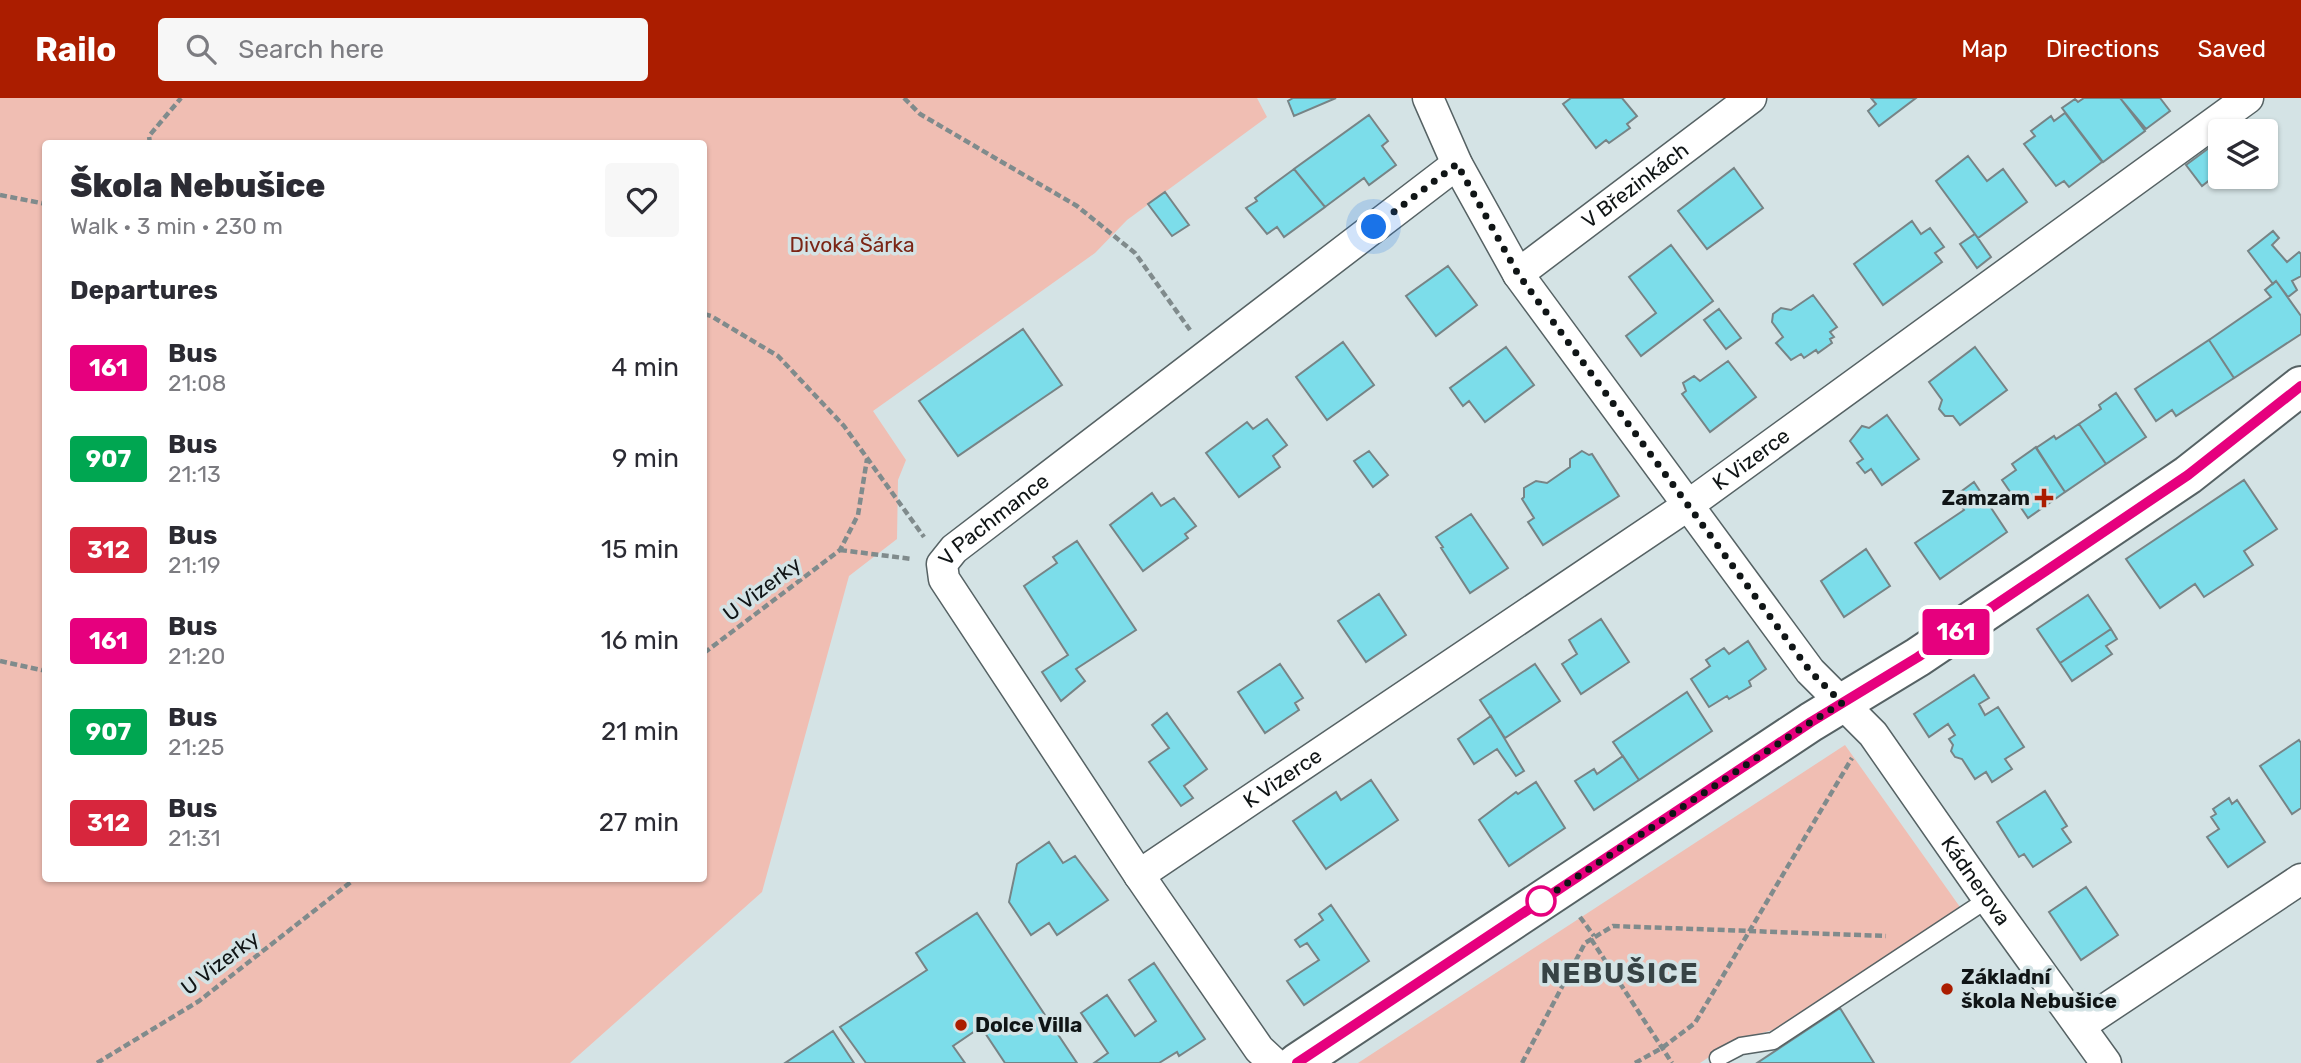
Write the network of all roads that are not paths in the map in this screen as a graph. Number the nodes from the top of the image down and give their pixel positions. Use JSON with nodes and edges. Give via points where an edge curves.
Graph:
{"nodes":[{"id":1,"x":1428,"y":98,"type":"edge"},
{"id":2,"x":1751,"y":98,"type":"edge"},
{"id":3,"x":2248,"y":98,"type":"edge"},
{"id":4,"x":1457,"y":164,"type":"junction"},
{"id":5,"x":1518,"y":274,"type":"junction"},
{"id":6,"x":2301,"y":386,"type":"edge"},
{"id":7,"x":1687,"y":506,"type":"junction"},
{"id":8,"x":1842,"y":703,"type":"junction"},
{"id":9,"x":1139,"y":875,"type":"junction"},
{"id":10,"x":2301,"y":879,"type":"edge"},
{"id":11,"x":1988,"y":899,"type":"junction"},
{"id":12,"x":2080,"y":1026,"type":"junction"},
{"id":13,"x":1718,"y":1058,"type":"dead end"},
{"id":14,"x":1274,"y":1063,"type":"edge"},
{"id":15,"x":1297,"y":1063,"type":"edge"},
{"id":16,"x":2106,"y":1063,"type":"edge"}],
"edges":[{"from":1,"to":4,"type":"street","name":"Kádnerova"},
{"from":2,"to":5,"type":"street","name":"V Březinkách"},
{"from":3,"to":7,"type":"street","name":"K Vizerce"},
{"from":4,"to":5,"type":"street","name":"Kádnerova"},
{"from":4,"to":9,"type":"street","name":"V Pachmance","via":[[954,549],[942,564],[944,579]]},
{"from":5,"to":7,"type":"street","name":"Kádnerova"},
{"from":6,"to":8,"type":"street","via":[[2188,475]]},
{"from":7,"to":8,"type":"street","name":"Kádnerova","via":[[1810,671]]},
{"from":7,"to":9,"type":"street","name":"K Vizerce"},
{"from":8,"to":11,"type":"street","name":"Kádnerova","via":[[1873,734]]},
{"from":8,"to":15,"type":"street"},
{"from":9,"to":14,"type":"street","name":"V Pachmance","via":[[1259,1049]]},
{"from":10,"to":12,"type":"street"},
{"from":11,"to":12,"type":"street","name":"Kádnerova"},
{"from":11,"to":13,"type":"lane","via":[[1773,1041],[1741,1046]]},
{"from":12,"to":16,"type":"street","name":"Kádnerova"}]}
